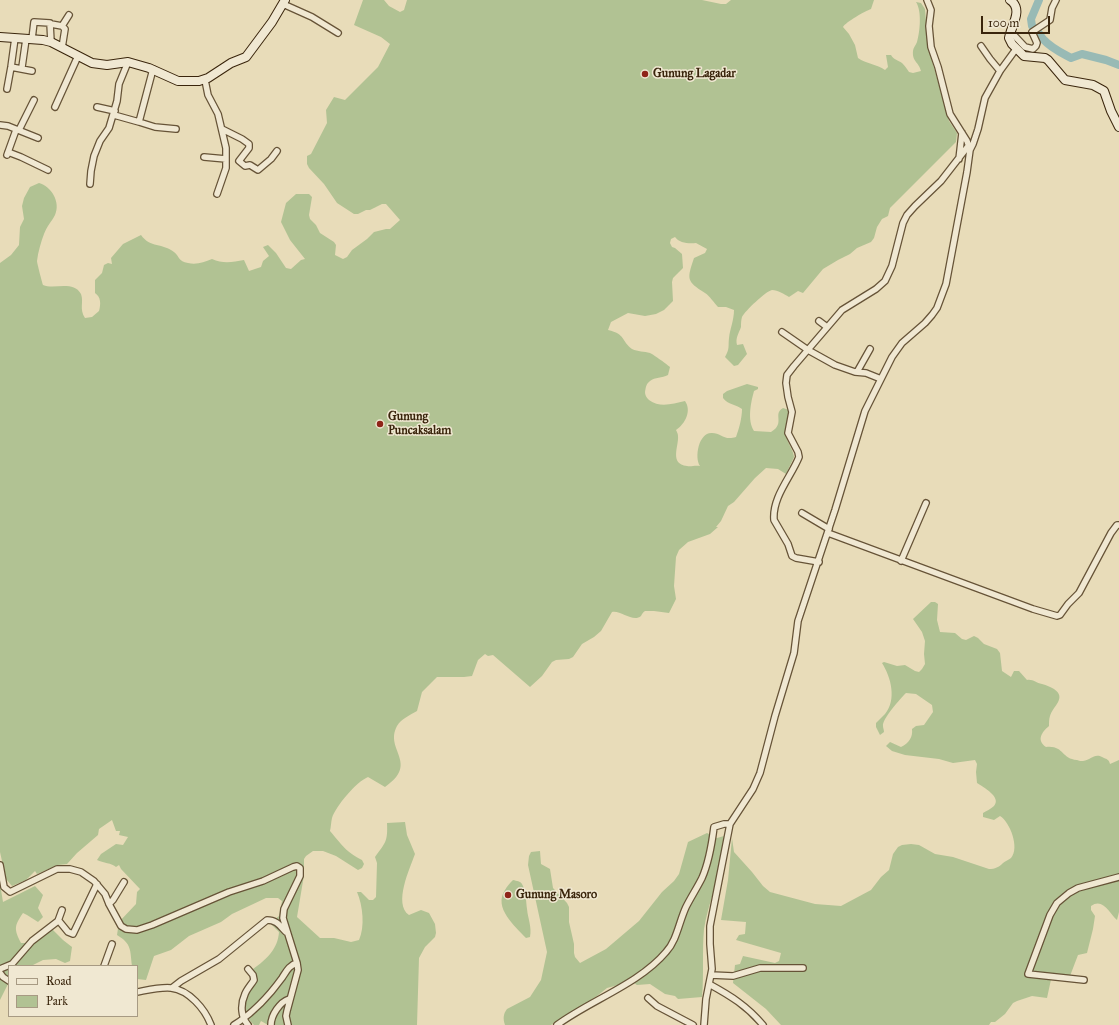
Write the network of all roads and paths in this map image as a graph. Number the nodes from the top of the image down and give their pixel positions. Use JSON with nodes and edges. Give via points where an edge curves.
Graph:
{"nodes":[{"id":1,"x":927,"y":0,"type":"edge"},
{"id":2,"x":1010,"y":0,"type":"edge"},
{"id":3,"x":1056,"y":0,"type":"edge"},
{"id":4,"x":284,"y":2,"type":"edge"},
{"id":5,"x":69,"y":15,"type":"dead end"},
{"id":6,"x":51,"y":24,"type":"junction"},
{"id":7,"x":62,"y":26,"type":"junction"},
{"id":8,"x":1010,"y":31,"type":"junction"},
{"id":9,"x":338,"y":33,"type":"dead end"},
{"id":10,"x":0,"y":37,"type":"edge"},
{"id":11,"x":15,"y":38,"type":"junction"},
{"id":12,"x":29,"y":39,"type":"junction"},
{"id":13,"x":51,"y":42,"type":"junction"},
{"id":14,"x":981,"y":46,"type":"dead end"},
{"id":15,"x":62,"y":48,"type":"junction"},
{"id":16,"x":1014,"y":52,"type":"junction"},
{"id":17,"x":78,"y":56,"type":"junction"},
{"id":18,"x":128,"y":62,"type":"junction"},
{"id":19,"x":11,"y":67,"type":"junction"},
{"id":20,"x":22,"y":67,"type":"dead end"},
{"id":21,"x":153,"y":70,"type":"junction"},
{"id":22,"x":1000,"y":70,"type":"junction"},
{"id":23,"x":32,"y":71,"type":"dead end"},
{"id":24,"x":205,"y":80,"type":"junction"},
{"id":25,"x":7,"y":89,"type":"dead end"},
{"id":26,"x":34,"y":100,"type":"dead end"},
{"id":27,"x":55,"y":107,"type":"dead end"},
{"id":28,"x":97,"y":107,"type":"dead end"},
{"id":29,"x":114,"y":113,"type":"junction"},
{"id":30,"x":139,"y":122,"type":"junction"},
{"id":31,"x":0,"y":125,"type":"edge"},
{"id":32,"x":1119,"y":127,"type":"edge"},
{"id":33,"x":176,"y":129,"type":"dead end"},
{"id":34,"x":222,"y":129,"type":"junction"},
{"id":35,"x":18,"y":130,"type":"junction"},
{"id":36,"x":962,"y":133,"type":"junction"},
{"id":37,"x":38,"y":138,"type":"dead end"},
{"id":38,"x":969,"y":148,"type":"junction"},
{"id":39,"x":277,"y":151,"type":"dead end"},
{"id":40,"x":204,"y":157,"type":"dead end"},
{"id":41,"x":226,"y":159,"type":"junction"},
{"id":42,"x":959,"y":159,"type":"junction"},
{"id":43,"x":48,"y":170,"type":"dead end"},
{"id":44,"x":90,"y":184,"type":"dead end"},
{"id":45,"x":217,"y":194,"type":"dead end"},
{"id":46,"x":819,"y":321,"type":"dead end"},
{"id":47,"x":826,"y":328,"type":"junction"},
{"id":48,"x":782,"y":332,"type":"dead end"},
{"id":49,"x":870,"y":349,"type":"dead end"},
{"id":50,"x":808,"y":350,"type":"junction"},
{"id":51,"x":857,"y":372,"type":"junction"},
{"id":52,"x":881,"y":379,"type":"junction"},
{"id":53,"x":926,"y":503,"type":"dead end"},
{"id":54,"x":802,"y":512,"type":"dead end"},
{"id":55,"x":1119,"y":525,"type":"edge"},
{"id":56,"x":828,"y":531,"type":"junction"},
{"id":57,"x":901,"y":560,"type":"junction"},
{"id":58,"x":819,"y":562,"type":"junction"},
{"id":59,"x":730,"y":824,"type":"junction"},
{"id":60,"x":0,"y":865,"type":"edge"},
{"id":61,"x":1119,"y":877,"type":"edge"},
{"id":62,"x":124,"y":882,"type":"dead end"},
{"id":63,"x":97,"y":884,"type":"junction"},
{"id":64,"x":109,"y":904,"type":"junction"},
{"id":65,"x":62,"y":910,"type":"dead end"},
{"id":66,"x":59,"y":921,"type":"junction"},
{"id":67,"x":288,"y":935,"type":"junction"},
{"id":68,"x":112,"y":944,"type":"dead end"},
{"id":69,"x":297,"y":963,"type":"junction"},
{"id":70,"x":10,"y":965,"type":"edge"},
{"id":71,"x":104,"y":965,"type":"edge"},
{"id":72,"x":803,"y":968,"type":"dead end"},
{"id":73,"x":248,"y":969,"type":"dead end"},
{"id":74,"x":0,"y":973,"type":"edge"},
{"id":75,"x":711,"y":975,"type":"junction"},
{"id":76,"x":8,"y":980,"type":"edge"},
{"id":77,"x":1084,"y":980,"type":"dead end"},
{"id":78,"x":709,"y":984,"type":"junction"},
{"id":79,"x":172,"y":988,"type":"junction"},
{"id":80,"x":138,"y":992,"type":"edge"},
{"id":81,"x":648,"y":998,"type":"dead end"},
{"id":82,"x":289,"y":999,"type":"junction"},
{"id":83,"x":243,"y":1019,"type":"junction"},
{"id":84,"x":211,"y":1025,"type":"edge"},
{"id":85,"x":234,"y":1025,"type":"edge"},
{"id":86,"x":248,"y":1025,"type":"edge"},
{"id":87,"x":271,"y":1025,"type":"edge"},
{"id":88,"x":288,"y":1025,"type":"edge"},
{"id":89,"x":557,"y":1025,"type":"edge"},
{"id":90,"x":692,"y":1025,"type":"edge"},
{"id":91,"x":704,"y":1025,"type":"edge"},
{"id":92,"x":763,"y":1025,"type":"edge"}],
"edges":[{"from":1,"to":36,"type":"street","via":[[931,10],[931,47],[950,114]]},
{"from":2,"to":8,"type":"street","via":[[1016,7],[1016,18]]},
{"from":3,"to":8,"type":"street","via":[[1050,20],[1032,31],[1037,43],[1033,49],[1025,47]]},
{"from":4,"to":9,"type":"street"},
{"from":4,"to":24,"type":"street","via":[[246,57]]},
{"from":5,"to":7,"type":"street"},
{"from":6,"to":7,"type":"street"},
{"from":6,"to":12,"type":"street","via":[[33,23]]},
{"from":6,"to":13,"type":"street"},
{"from":7,"to":15,"type":"street","via":[[65,31]]},
{"from":8,"to":16,"type":"street","via":[[1009,40]]},
{"from":10,"to":11,"type":"street"},
{"from":11,"to":12,"type":"street"},
{"from":11,"to":19,"type":"street"},
{"from":12,"to":13,"type":"street"},
{"from":12,"to":20,"type":"street"},
{"from":13,"to":15,"type":"street"},
{"from":14,"to":22,"type":"street"},
{"from":15,"to":17,"type":"street"},
{"from":16,"to":22,"type":"street"},
{"from":16,"to":32,"type":"street","via":[[1026,57],[1047,59],[1067,81],[1100,88],[1106,94]]},
{"from":17,"to":18,"type":"street","via":[[101,65]]},
{"from":17,"to":27,"type":"street"},
{"from":18,"to":21,"type":"street"},
{"from":18,"to":29,"type":"street","via":[[119,84]]},
{"from":19,"to":23,"type":"street"},
{"from":19,"to":25,"type":"street"},
{"from":21,"to":24,"type":"street","via":[[178,81]]},
{"from":21,"to":30,"type":"street"},
{"from":22,"to":38,"type":"street","via":[[983,104],[978,129]]},
{"from":24,"to":34,"type":"street","via":[[208,95],[218,114]]},
{"from":26,"to":35,"type":"street"},
{"from":28,"to":29,"type":"street"},
{"from":29,"to":30,"type":"street"},
{"from":29,"to":44,"type":"street","via":[[94,156]]},
{"from":30,"to":33,"type":"street"},
{"from":31,"to":35,"type":"street"},
{"from":34,"to":39,"type":"street","via":[[249,144],[249,148],[239,161],[246,166],[258,170]]},
{"from":34,"to":41,"type":"street"},
{"from":35,"to":37,"type":"street"},
{"from":35,"to":43,"type":"street","via":[[8,154],[21,157]]},
{"from":36,"to":38,"type":"street"},
{"from":36,"to":42,"type":"street"},
{"from":38,"to":42,"type":"street"},
{"from":38,"to":52,"type":"street","via":[[967,172],[942,296],[932,315],[902,343]]},
{"from":40,"to":41,"type":"street"},
{"from":41,"to":45,"type":"street","via":[[226,168]]},
{"from":42,"to":47,"type":"street","via":[[907,215],[892,266],[885,280],[876,289],[842,310]]},
{"from":46,"to":47,"type":"street"},
{"from":47,"to":50,"type":"street"},
{"from":48,"to":50,"type":"street"},
{"from":49,"to":51,"type":"street"},
{"from":50,"to":51,"type":"street","via":[[835,365]]},
{"from":50,"to":58,"type":"street","via":[[787,375],[786,390],[792,412],[788,433],[799,455],[781,491],[774,517],[792,556]]},
{"from":51,"to":52,"type":"street"},
{"from":52,"to":56,"type":"street","via":[[862,420]]},
{"from":53,"to":57,"type":"street"},
{"from":54,"to":56,"type":"street"},
{"from":55,"to":57,"type":"street","via":[[1111,533],[1079,593],[1060,615],[1056,616]]},
{"from":56,"to":57,"type":"street"},
{"from":56,"to":58,"type":"street"},
{"from":58,"to":59,"type":"street","via":[[798,621],[794,653],[760,773],[753,789]]},
{"from":59,"to":75,"type":"street","via":[[710,926]]},
{"from":59,"to":89,"type":"street","via":[[714,827],[702,878],[667,952],[621,988]]},
{"from":60,"to":63,"type":"street","via":[[4,887],[10,892],[57,869],[81,872]]},
{"from":61,"to":77,"type":"street","via":[[1078,888],[1057,903],[1028,974]]},
{"from":62,"to":64,"type":"street"},
{"from":63,"to":64,"type":"street"},
{"from":63,"to":66,"type":"street","via":[[73,934]]},
{"from":64,"to":67,"type":"street","via":[[120,926],[137,930],[297,866],[300,868],[300,876],[286,904],[283,918]]},
{"from":65,"to":66,"type":"street"},
{"from":66,"to":70,"type":"street","via":[[32,941]]},
{"from":67,"to":69,"type":"street"},
{"from":67,"to":79,"type":"street","via":[[277,922],[268,920],[219,959]]},
{"from":68,"to":71,"type":"street"},
{"from":69,"to":82,"type":"street","via":[[297,975]]},
{"from":69,"to":83,"type":"street","via":[[290,967],[268,996]]},
{"from":72,"to":75,"type":"street","via":[[760,968],[733,976]]},
{"from":73,"to":83,"type":"street","via":[[254,980],[245,994]]},
{"from":74,"to":76,"type":"street"},
{"from":75,"to":78,"type":"street"},
{"from":78,"to":91,"type":"street"},
{"from":78,"to":92,"type":"street","via":[[745,1006]]},
{"from":79,"to":80,"type":"street"},
{"from":79,"to":84,"type":"street","via":[[185,994],[198,1005]]},
{"from":81,"to":90,"type":"street","via":[[657,1006]]},
{"from":82,"to":87,"type":"street","via":[[275,1012]]},
{"from":82,"to":88,"type":"street","via":[[286,1016]]},
{"from":83,"to":85,"type":"street"},
{"from":83,"to":86,"type":"street"}]}
